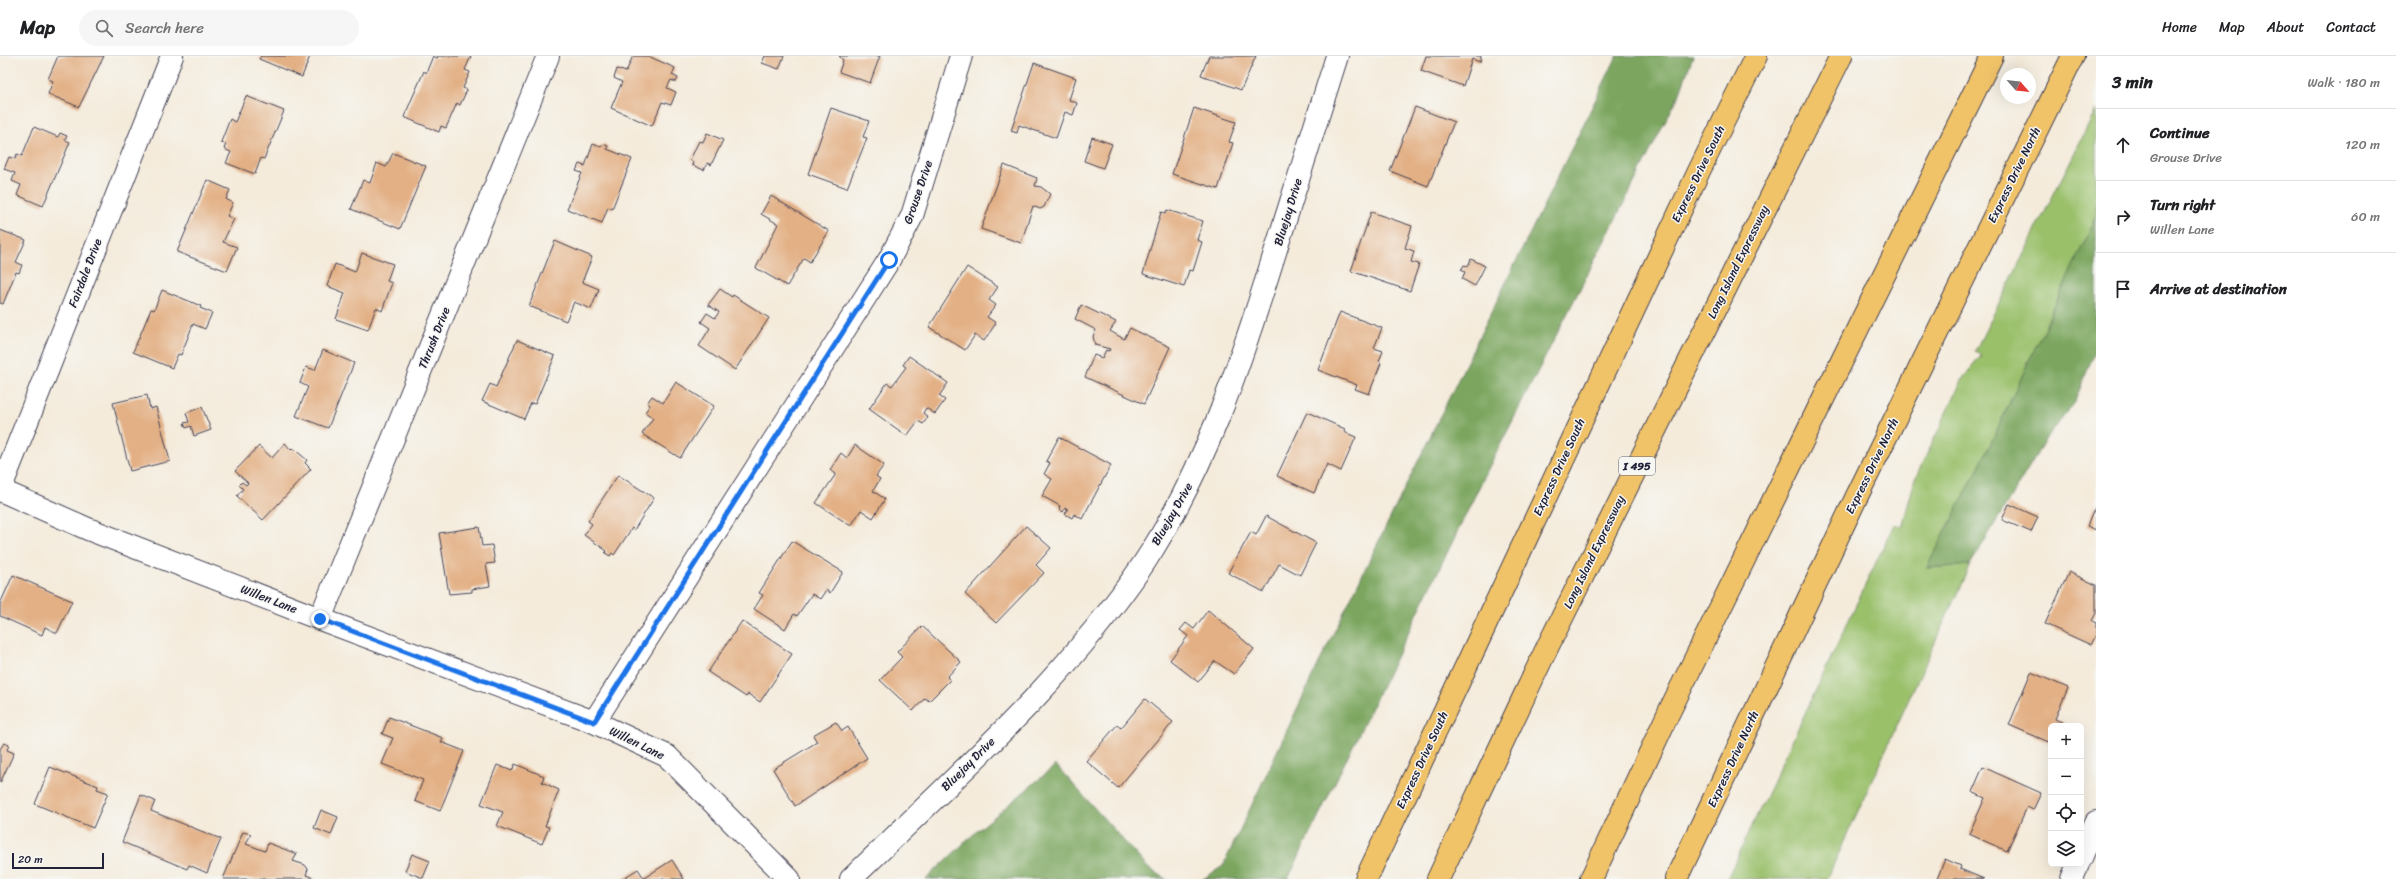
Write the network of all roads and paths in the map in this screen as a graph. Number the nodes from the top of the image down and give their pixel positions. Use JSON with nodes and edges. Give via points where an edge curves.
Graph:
{"nodes":[{"id":1,"x":172,"y":56,"type":"edge"},
{"id":2,"x":548,"y":56,"type":"edge"},
{"id":3,"x":961,"y":56,"type":"edge"},
{"id":4,"x":1337,"y":56,"type":"edge"},
{"id":5,"x":1741,"y":56,"type":"edge"},
{"id":6,"x":1756,"y":56,"type":"edge"},
{"id":7,"x":1841,"y":56,"type":"edge"},
{"id":8,"x":1992,"y":56,"type":"edge"},
{"id":9,"x":2073,"y":56,"type":"edge"},
{"id":10,"x":1699,"y":171,"type":"junction"},
{"id":11,"x":0,"y":490,"type":"edge"},
{"id":12,"x":320,"y":619,"type":"junction"},
{"id":13,"x":594,"y":722,"type":"junction"},
{"id":14,"x":2096,"y":822,"type":"edge"},
{"id":15,"x":2084,"y":851,"type":"edge"},
{"id":16,"x":2077,"y":867,"type":"edge"},
{"id":17,"x":789,"y":879,"type":"edge"},
{"id":18,"x":851,"y":879,"type":"edge"},
{"id":19,"x":1366,"y":879,"type":"edge"},
{"id":20,"x":1438,"y":879,"type":"edge"},
{"id":21,"x":1591,"y":879,"type":"edge"},
{"id":22,"x":1676,"y":879,"type":"edge"},
{"id":23,"x":2072,"y":879,"type":"edge"}],
"edges":[{"from":1,"to":11,"type":"street","name":"Fairdale Drive"},
{"from":2,"to":12,"type":"street","name":"Thrush Drive"},
{"from":3,"to":13,"type":"street","name":"Grouse Drive","via":[[912,216],[889,260]]},
{"from":4,"to":18,"type":"street","name":"Bluejay Drive","via":[[1247,344],[1223,411],[1191,482],[1144,563],[1086,640],[1019,713]]},
{"from":5,"to":10,"type":"highway"},
{"from":6,"to":10,"type":"highway","name":"Express Drive South"},
{"from":7,"to":20,"type":"highway","name":"Long Island Expressway","number":"I 495","via":[[1545,652]]},
{"from":8,"to":21,"type":"highway","via":[[1672,705]]},
{"from":9,"to":22,"type":"highway","name":"Express Drive North","via":[[1856,498]]},
{"from":10,"to":19,"type":"highway","name":"Express Drive South"},
{"from":11,"to":12,"type":"street","name":"Willen Lane","via":[[88,529]]},
{"from":12,"to":13,"type":"street","name":"Willen Lane"},
{"from":13,"to":17,"type":"street","name":"Willen Lane","via":[[667,756]]},
{"from":14,"to":15,"type":"street"},
{"from":16,"to":23,"type":"street"}]}
